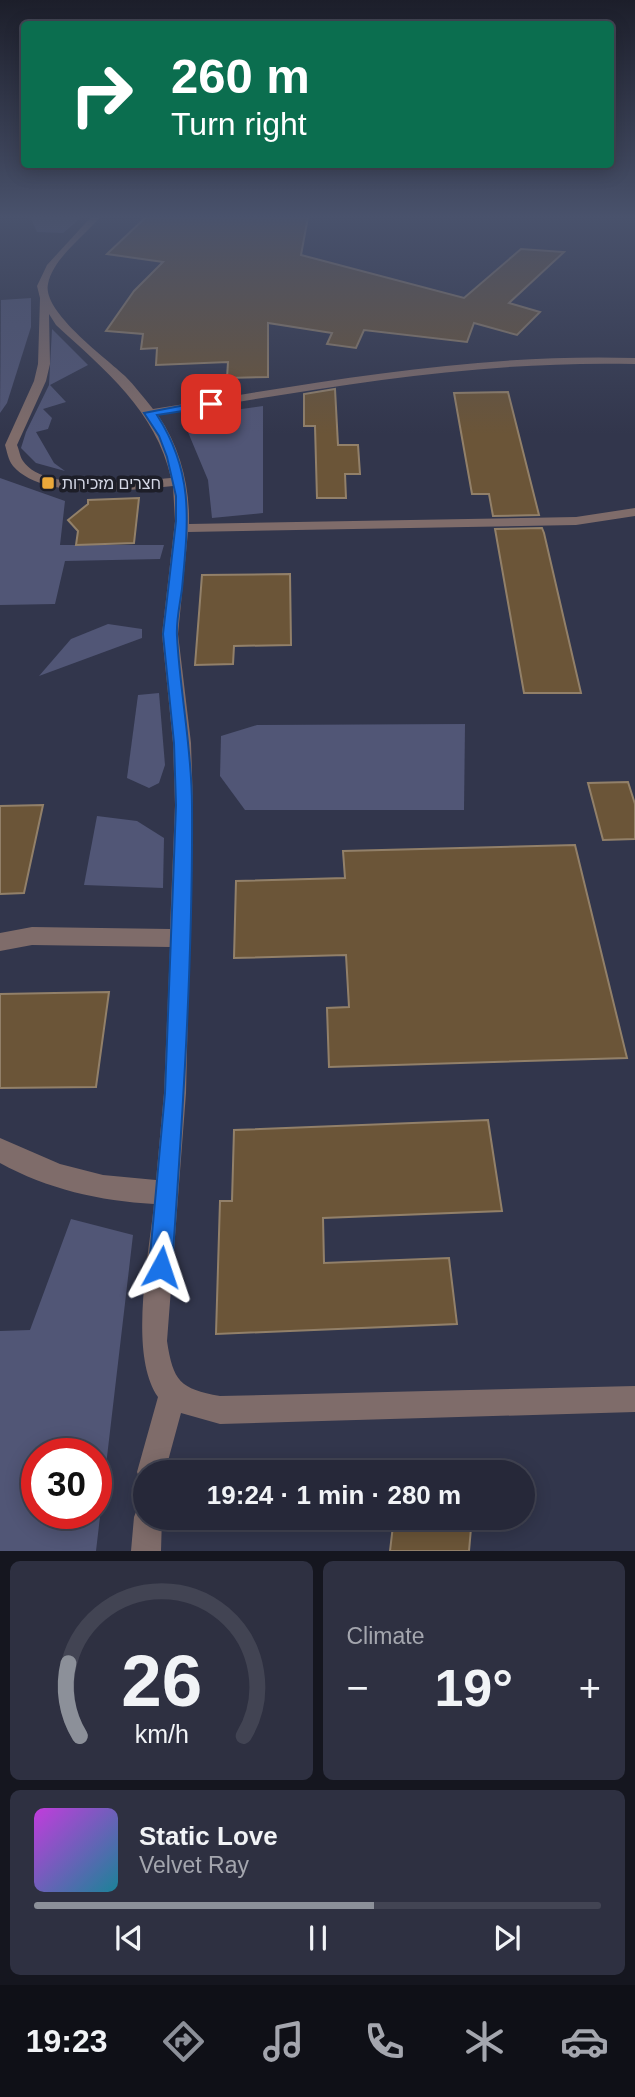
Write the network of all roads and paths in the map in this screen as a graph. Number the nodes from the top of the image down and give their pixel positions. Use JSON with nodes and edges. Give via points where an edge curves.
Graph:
{"nodes":[{"id":1,"x":43,"y":289,"type":"edge"},
{"id":2,"x":44,"y":296,"type":"junction"},
{"id":3,"x":635,"y":361,"type":"edge"},
{"id":4,"x":150,"y":413,"type":"junction"},
{"id":5,"x":179,"y":481,"type":"junction"},
{"id":6,"x":635,"y":512,"type":"edge"},
{"id":7,"x":182,"y":528,"type":"junction"},
{"id":8,"x":180,"y":938,"type":"junction"},
{"id":9,"x":0,"y":942,"type":"edge"},
{"id":10,"x":0,"y":1150,"type":"edge"},
{"id":11,"x":168,"y":1193,"type":"junction"},
{"id":12,"x":172,"y":1396,"type":"junction"},
{"id":13,"x":635,"y":1399,"type":"edge"},
{"id":14,"x":154,"y":1460,"type":"edge"},
{"id":15,"x":147,"y":1530,"type":"edge"},
{"id":16,"x":146,"y":1551,"type":"edge"}],
"edges":[{"from":1,"to":2,"type":"street"},
{"from":2,"to":4,"type":"street","via":[[60,323],[122,380]]},
{"from":2,"to":5,"type":"street","via":[[44,364],[11,445],[11,456],[19,467],[54,481],[90,486]]},
{"from":3,"to":4,"type":"street","via":[[568,359],[440,367]]},
{"from":4,"to":5,"type":"street","via":[[165,436]]},
{"from":5,"to":7,"type":"street"},
{"from":6,"to":7,"type":"street","via":[[576,521]]},
{"from":7,"to":8,"type":"street","via":[[170,634],[184,793]]},
{"from":8,"to":9,"type":"street","via":[[32,936]]},
{"from":8,"to":11,"type":"street"},
{"from":10,"to":11,"type":"street","via":[[50,1173],[134,1192]]},
{"from":11,"to":12,"type":"street","via":[[154,1341],[158,1371]]},
{"from":12,"to":13,"type":"street","via":[[193,1406],[220,1410]]},
{"from":12,"to":14,"type":"street"},
{"from":15,"to":16,"type":"street"}]}
